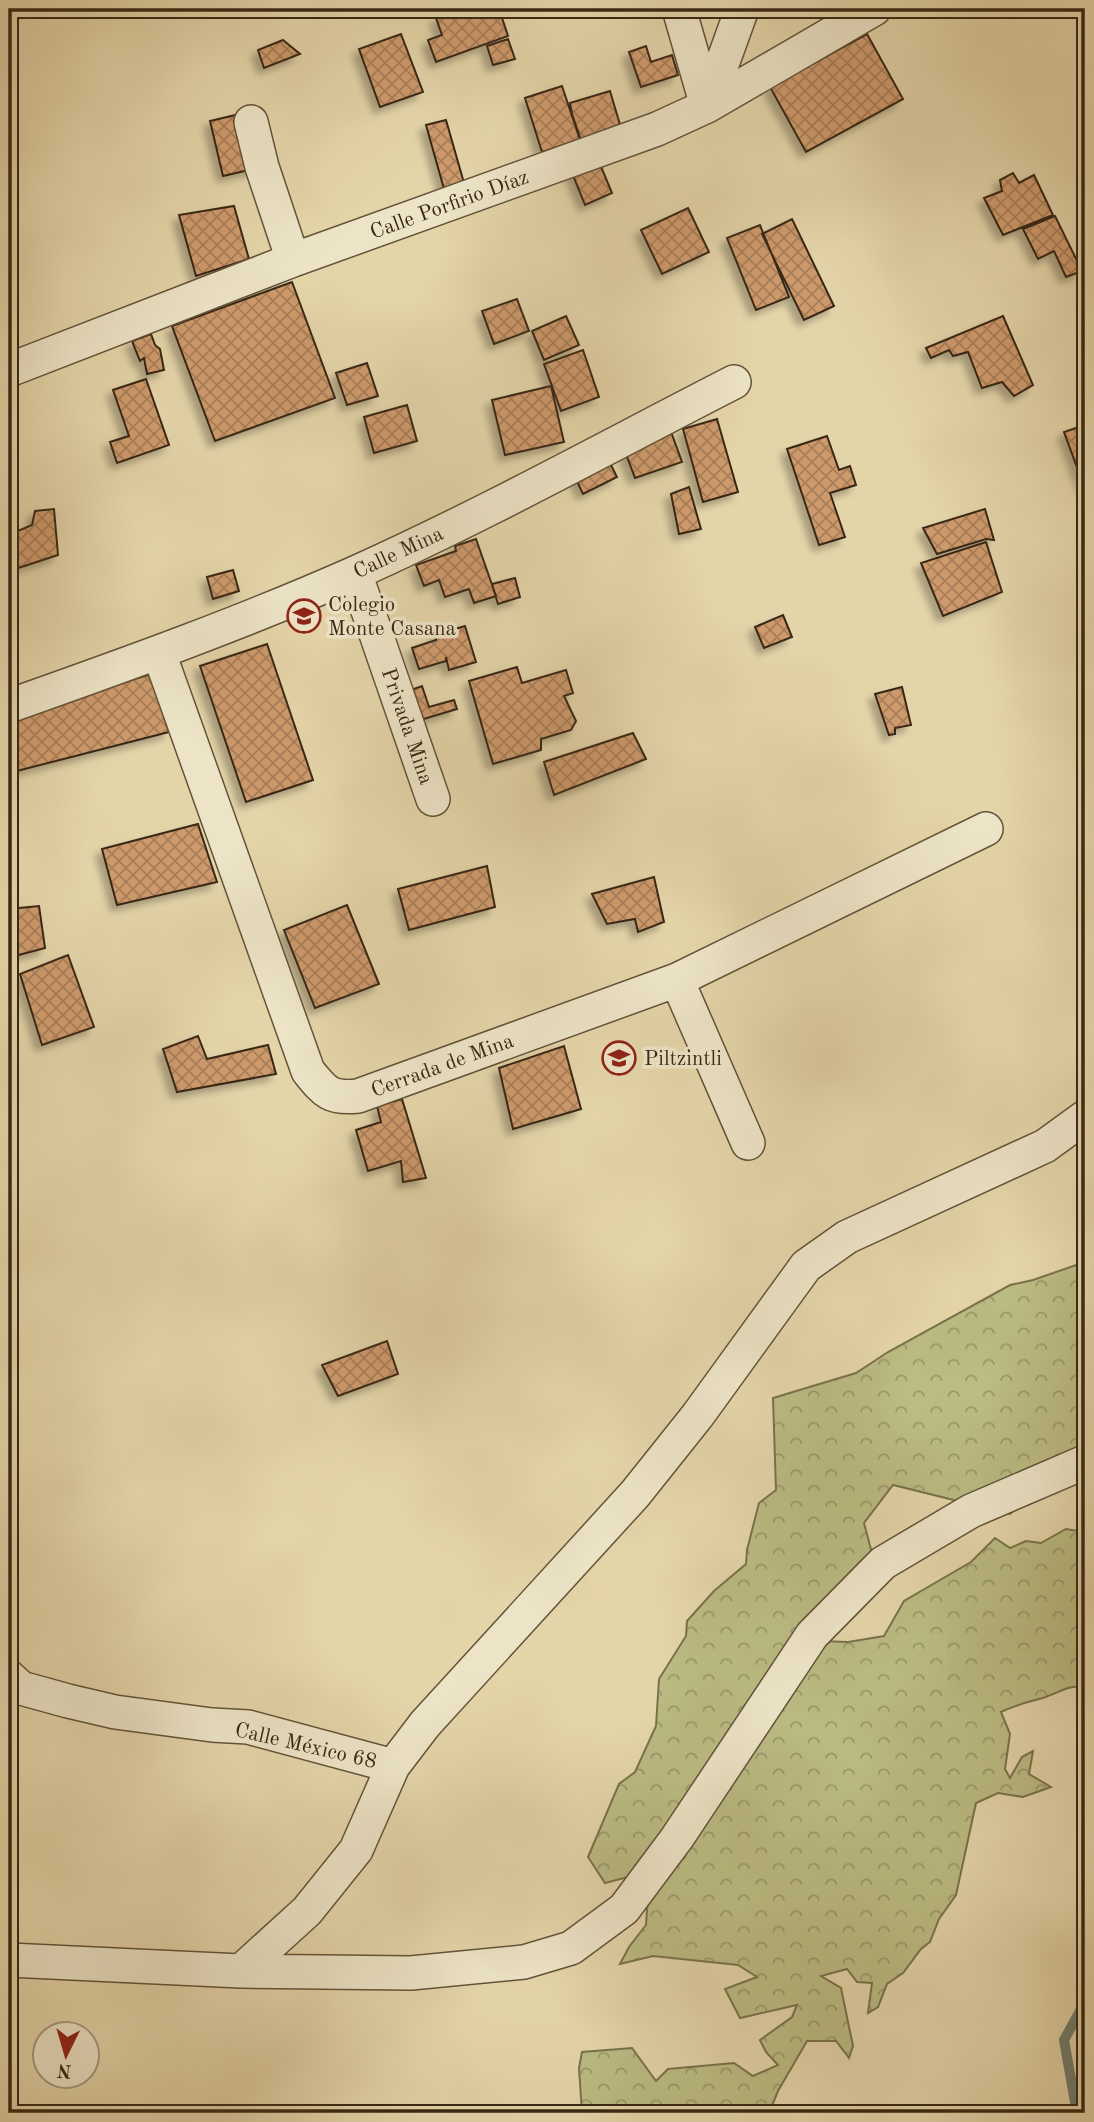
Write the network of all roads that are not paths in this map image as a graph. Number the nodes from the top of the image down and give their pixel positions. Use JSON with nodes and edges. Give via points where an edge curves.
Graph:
{"nodes":[{"id":1,"x":679,"y":9,"type":"edge"},
{"id":2,"x":742,"y":9,"type":"edge"},
{"id":3,"x":874,"y":9,"type":"edge"},
{"id":4,"x":706,"y":106,"type":"junction"},
{"id":5,"x":251,"y":122,"type":"dead end"},
{"id":6,"x":293,"y":260,"type":"junction"},
{"id":7,"x":9,"y":370,"type":"edge"},
{"id":8,"x":734,"y":382,"type":"dead end"},
{"id":9,"x":355,"y":573,"type":"junction"},
{"id":10,"x":159,"y":653,"type":"junction"},
{"id":11,"x":9,"y":706,"type":"edge"},
{"id":12,"x":433,"y":799,"type":"dead end"},
{"id":13,"x":986,"y":829,"type":"dead end"},
{"id":14,"x":677,"y":980,"type":"junction"},
{"id":15,"x":1085,"y":1117,"type":"edge"},
{"id":16,"x":748,"y":1143,"type":"dead end"},
{"id":17,"x":1085,"y":1462,"type":"edge"},
{"id":18,"x":9,"y":1677,"type":"edge"},
{"id":19,"x":393,"y":1766,"type":"junction"},
{"id":20,"x":9,"y":1960,"type":"edge"},
{"id":21,"x":241,"y":1971,"type":"junction"}],
"edges":[{"from":1,"to":4,"type":"street"},
{"from":2,"to":4,"type":"street"},
{"from":3,"to":4,"type":"street","name":"Calle Porfirio Díaz"},
{"from":4,"to":6,"type":"street","name":"Calle Porfirio Díaz","via":[[657,129]]},
{"from":5,"to":6,"type":"street"},
{"from":6,"to":7,"type":"street","name":"Calle Porfirio Díaz"},
{"from":8,"to":9,"type":"street","name":"Calle Mina"},
{"from":9,"to":10,"type":"street","name":"Calle Mina"},
{"from":9,"to":12,"type":"street","name":"Privada Mina"},
{"from":10,"to":11,"type":"street","name":"Calle Mina"},
{"from":10,"to":14,"type":"street","name":"Cerrada de Mina","via":[[308,1071],[324,1091],[341,1098],[358,1096]]},
{"from":13,"to":14,"type":"street","name":"Cerrada de Mina"},
{"from":14,"to":16,"type":"street"},
{"from":15,"to":19,"type":"street","via":[[1045,1146],[848,1237],[806,1266],[635,1494],[425,1724]]},
{"from":17,"to":21,"type":"street","via":[[971,1511],[883,1563],[811,1635],[677,1838],[624,1909],[571,1948],[524,1962],[411,1973]]},
{"from":18,"to":19,"type":"street","name":"Calle México 68","via":[[22,1688],[68,1702],[248,1727]]},
{"from":19,"to":21,"type":"street","name":"Calle México 68","via":[[356,1850],[307,1911]]},
{"from":20,"to":21,"type":"street"}]}
